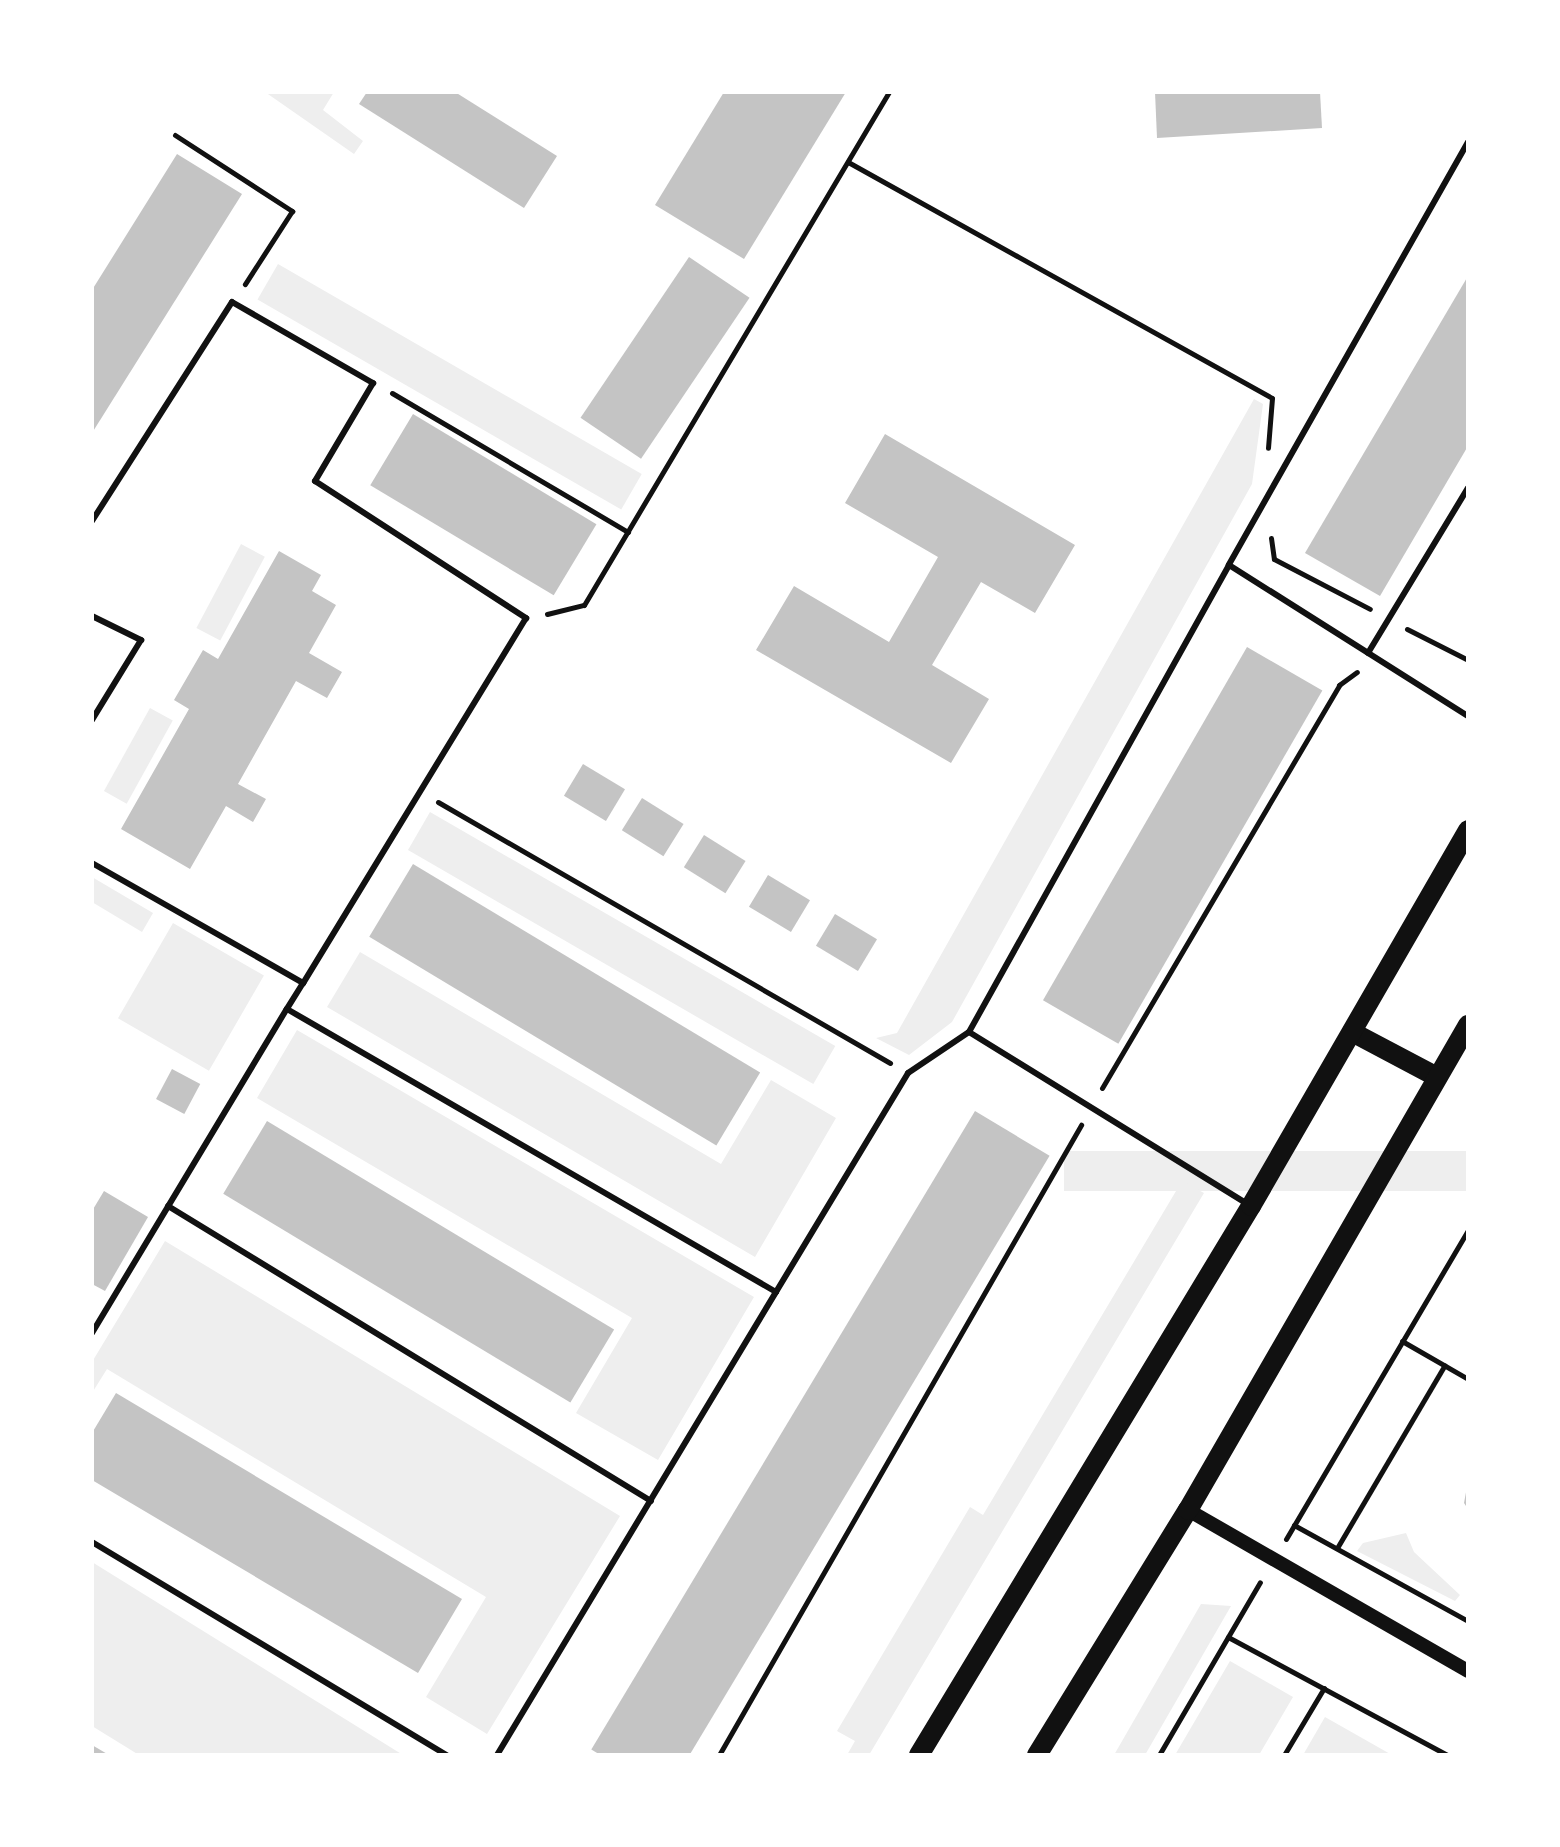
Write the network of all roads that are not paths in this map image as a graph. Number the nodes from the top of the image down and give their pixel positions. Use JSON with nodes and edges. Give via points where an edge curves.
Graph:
{"nodes":[{"id":1,"x":1468,"y":142,"type":"edge"},
{"id":2,"x":1468,"y":488,"type":"edge"},
{"id":3,"x":92,"y":521,"type":"edge"},
{"id":4,"x":1229,"y":565,"type":"junction"},
{"id":5,"x":92,"y":616,"type":"edge"},
{"id":6,"x":1368,"y":653,"type":"junction"},
{"id":7,"x":1468,"y":716,"type":"edge"},
{"id":8,"x":92,"y":720,"type":"edge"},
{"id":9,"x":1468,"y":830,"type":"edge"},
{"id":10,"x":92,"y":863,"type":"edge"},
{"id":11,"x":303,"y":983,"type":"junction"},
{"id":12,"x":287,"y":1009,"type":"junction"},
{"id":13,"x":1468,"y":1025,"type":"edge"},
{"id":14,"x":969,"y":1032,"type":"junction"},
{"id":15,"x":1352,"y":1032,"type":"junction"},
{"id":16,"x":1437,"y":1077,"type":"junction"},
{"id":17,"x":168,"y":1206,"type":"junction"},
{"id":18,"x":1251,"y":1206,"type":"junction"},
{"id":19,"x":776,"y":1292,"type":"junction"},
{"id":20,"x":92,"y":1333,"type":"edge"},
{"id":21,"x":651,"y":1501,"type":"junction"},
{"id":22,"x":1188,"y":1510,"type":"junction"},
{"id":23,"x":92,"y":1542,"type":"edge"},
{"id":24,"x":1468,"y":1671,"type":"edge"},
{"id":25,"x":447,"y":1755,"type":"edge"},
{"id":26,"x":497,"y":1755,"type":"edge"},
{"id":27,"x":919,"y":1755,"type":"edge"},
{"id":28,"x":1037,"y":1755,"type":"edge"}],
"edges":[{"from":1,"to":4,"type":"lane"},
{"from":2,"to":6,"type":"lane"},
{"from":3,"to":11,"type":"lane","via":[[232,302],[373,383],[315,481],[526,618]]},
{"from":4,"to":6,"type":"lane"},
{"from":4,"to":14,"type":"lane"},
{"from":5,"to":8,"type":"lane","via":[[141,640]]},
{"from":6,"to":7,"type":"lane"},
{"from":9,"to":15,"type":"main road"},
{"from":10,"to":11,"type":"lane"},
{"from":11,"to":12,"type":"lane"},
{"from":12,"to":17,"type":"lane"},
{"from":12,"to":19,"type":"lane"},
{"from":13,"to":16,"type":"main road"},
{"from":14,"to":18,"type":"lane"},
{"from":14,"to":19,"type":"lane","via":[[908,1073]]},
{"from":15,"to":16,"type":"main road"},
{"from":15,"to":18,"type":"main road"},
{"from":16,"to":22,"type":"main road"},
{"from":17,"to":20,"type":"lane"},
{"from":17,"to":21,"type":"lane"},
{"from":18,"to":27,"type":"main road"},
{"from":19,"to":21,"type":"lane"},
{"from":21,"to":26,"type":"lane"},
{"from":22,"to":24,"type":"street"},
{"from":22,"to":28,"type":"main road"},
{"from":23,"to":25,"type":"lane"}]}
